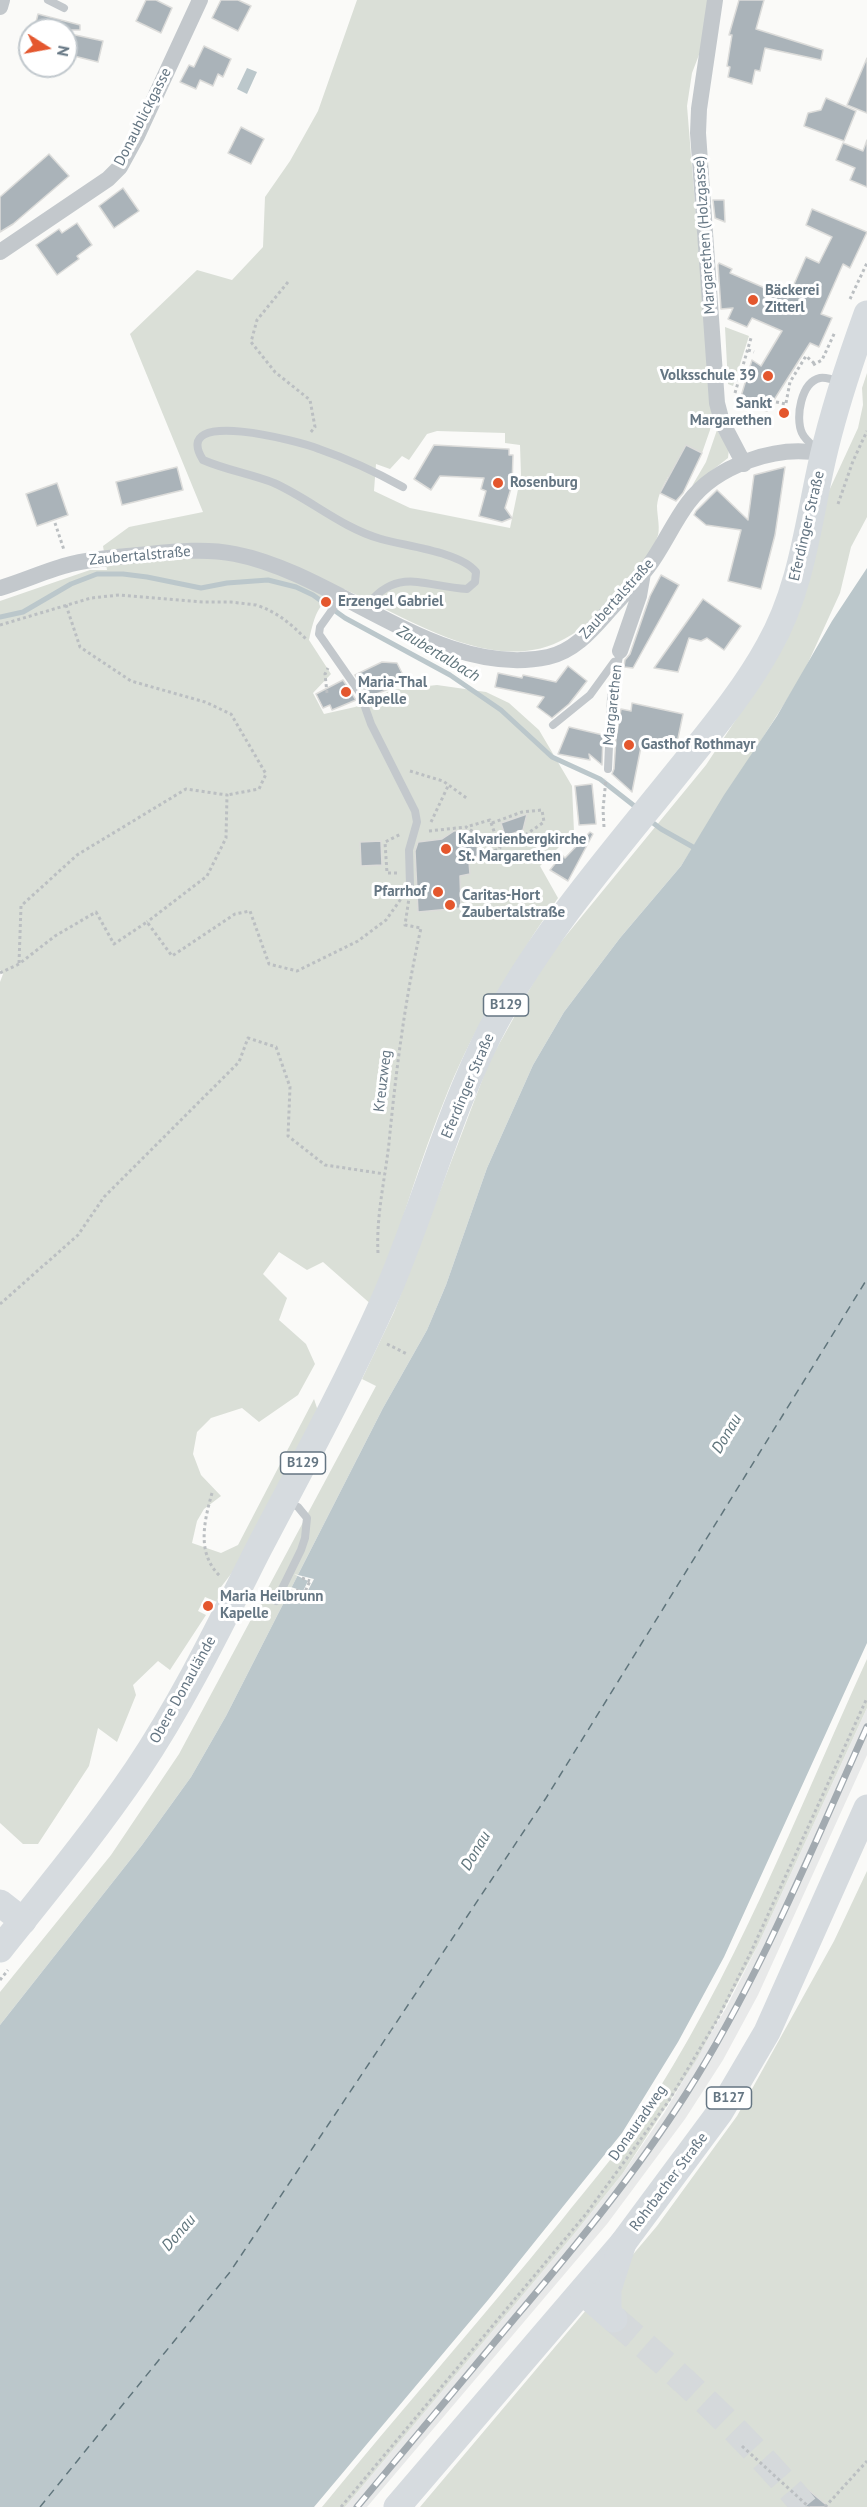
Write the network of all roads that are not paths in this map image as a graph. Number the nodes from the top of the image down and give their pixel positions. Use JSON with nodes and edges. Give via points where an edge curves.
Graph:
{"nodes":[{"id":1,"x":2,"y":0,"type":"edge"},
{"id":2,"x":48,"y":0,"type":"edge"},
{"id":3,"x":200,"y":0,"type":"edge"},
{"id":4,"x":715,"y":0,"type":"edge"},
{"id":5,"x":0,"y":7,"type":"edge"},
{"id":6,"x":64,"y":8,"type":"dead end"},
{"id":7,"x":0,"y":252,"type":"edge"},
{"id":8,"x":859,"y":307,"type":"edge"},
{"id":9,"x":823,"y":454,"type":"junction"},
{"id":10,"x":744,"y":464,"type":"junction"},
{"id":11,"x":403,"y":487,"type":"dead end"},
{"id":12,"x":643,"y":573,"type":"junction"},
{"id":13,"x":0,"y":588,"type":"edge"},
{"id":14,"x":339,"y":600,"type":"junction"},
{"id":15,"x":365,"y":608,"type":"junction"},
{"id":16,"x":620,"y":651,"type":"junction"},
{"id":17,"x":553,"y":725,"type":"dead end"},
{"id":18,"x":608,"y":769,"type":"dead end"},
{"id":19,"x":410,"y":885,"type":"road end"},
{"id":20,"x":419,"y":1212,"type":"joint"},
{"id":21,"x":285,"y":1500,"type":"junction"},
{"id":22,"x":276,"y":1601,"type":"dead end"},
{"id":23,"x":867,"y":1808,"type":"edge"},
{"id":24,"x":0,"y":1903,"type":"edge"},
{"id":25,"x":22,"y":1921,"type":"junction"},
{"id":26,"x":0,"y":1949,"type":"edge"},
{"id":27,"x":623,"y":2243,"type":"junction"},
{"id":28,"x":582,"y":2292,"type":"junction"},
{"id":29,"x":397,"y":2507,"type":"edge"}],
"edges":[{"from":1,"to":5,"type":"street"},
{"from":2,"to":6,"type":"lane"},
{"from":3,"to":7,"type":"street","name":"Donaublickgasse","via":[[120,167]]},
{"from":4,"to":10,"type":"street","name":"Margarethen (Holzgasse)","via":[[698,133],[709,311],[720,415]]},
{"from":8,"to":9,"type":"main road","name":"Eferdinger Straße","number":"B129"},
{"from":9,"to":10,"type":"street","name":"Zaubertalstraße","via":[[787,451]]},
{"from":9,"to":20,"type":"main road","name":"Eferdinger Straße","number":"B129","via":[[801,562],[770,645],[733,702],[551,934],[505,1006],[460,1100]]},
{"from":10,"to":12,"type":"street","name":"Zaubertalstraße","via":[[721,475],[690,501]]},
{"from":11,"to":15,"type":"lane","via":[[378,473],[302,444],[228,430],[209,431],[198,445],[203,460],[274,484],[357,530],[450,557],[476,572],[475,582],[467,589],[423,581],[400,582],[374,596]]},
{"from":12,"to":15,"type":"street","name":"Zaubertalstraße","via":[[582,639],[561,653],[543,658],[498,658],[454,649]]},
{"from":12,"to":16,"type":"street","name":"Margarethen"},
{"from":13,"to":14,"type":"street","name":"Zaubertalstraße","via":[[69,564],[175,552],[224,552],[269,564]]},
{"from":14,"to":15,"type":"street","name":"Zaubertalstraße"},
{"from":14,"to":19,"type":"lane","via":[[319,629],[360,693],[417,817],[410,850]]},
{"from":16,"to":17,"type":"lane","via":[[590,694]]},
{"from":16,"to":18,"type":"lane","name":"Margarethen","via":[[611,698]]},
{"from":20,"to":21,"type":"main road","name":"Obere Donaulände","number":"B129","via":[[380,1310]]},
{"from":21,"to":22,"type":"lane","via":[[307,1518],[307,1527],[302,1550]]},
{"from":21,"to":25,"type":"main road","name":"Obere Donaulände","number":"B129","via":[[139,1767]]},
{"from":23,"to":27,"type":"main road","name":"Rohrbacher Straße","number":"B127","via":[[794,1976],[744,2074],[692,2153]]},
{"from":24,"to":25,"type":"main road"},
{"from":25,"to":26,"type":"main road","name":"Obere Donaulände","number":"B129"},
{"from":27,"to":28,"type":"main road","name":"Rohrbacher Straße","number":"B127"},
{"from":27,"to":28,"type":"main road","via":[[608,2289],[611,2317]]},
{"from":28,"to":29,"type":"main road","name":"Rohrbacher Straße","number":"B127"}]}
